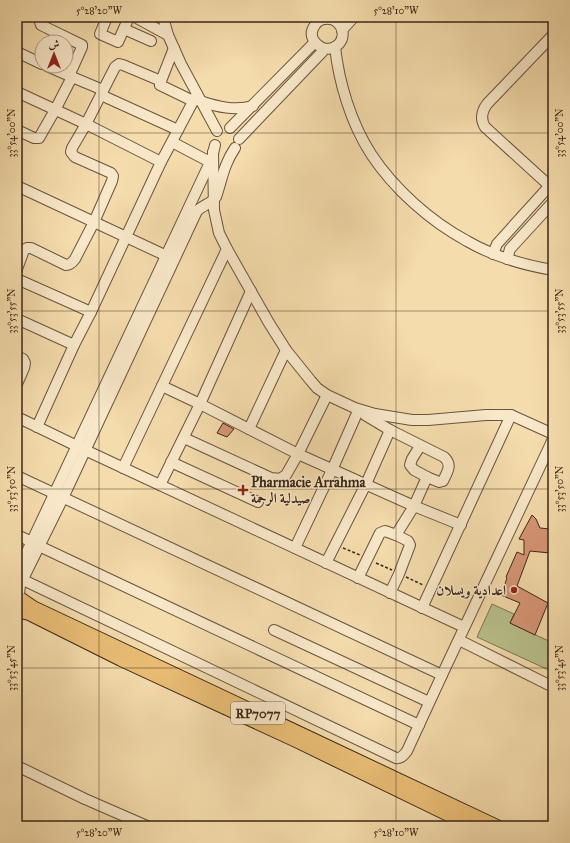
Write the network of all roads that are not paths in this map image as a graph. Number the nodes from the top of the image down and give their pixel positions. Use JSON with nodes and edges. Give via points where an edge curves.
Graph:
{"nodes":[{"id":1,"x":42,"y":17,"type":"edge"},
{"id":2,"x":107,"y":17,"type":"edge"},
{"id":3,"x":129,"y":17,"type":"edge"},
{"id":4,"x":135,"y":17,"type":"edge"},
{"id":5,"x":354,"y":17,"type":"edge"},
{"id":6,"x":162,"y":18,"type":"edge"},
{"id":7,"x":331,"y":18,"type":"edge"},
{"id":8,"x":124,"y":29,"type":"junction"},
{"id":9,"x":342,"y":30,"type":"junction"},
{"id":10,"x":168,"y":34,"type":"junction"},
{"id":11,"x":553,"y":35,"type":"edge"},
{"id":12,"x":150,"y":41,"type":"dead end"},
{"id":13,"x":314,"y":43,"type":"junction"},
{"id":14,"x":174,"y":48,"type":"junction"},
{"id":15,"x":330,"y":48,"type":"junction"},
{"id":16,"x":17,"y":52,"type":"edge"},
{"id":17,"x":34,"y":60,"type":"edge"},
{"id":18,"x":64,"y":74,"type":"edge"},
{"id":19,"x":70,"y":77,"type":"junction"},
{"id":20,"x":161,"y":81,"type":"junction"},
{"id":21,"x":17,"y":92,"type":"edge"},
{"id":22,"x":102,"y":92,"type":"junction"},
{"id":23,"x":194,"y":98,"type":"junction"},
{"id":24,"x":253,"y":106,"type":"junction"},
{"id":25,"x":55,"y":110,"type":"junction"},
{"id":26,"x":86,"y":124,"type":"junction"},
{"id":27,"x":230,"y":128,"type":"junction"},
{"id":28,"x":176,"y":129,"type":"junction"},
{"id":29,"x":17,"y":130,"type":"edge"},
{"id":30,"x":217,"y":132,"type":"junction"},
{"id":31,"x":172,"y":142,"type":"junction"},
{"id":32,"x":237,"y":144,"type":"junction"},
{"id":33,"x":213,"y":153,"type":"junction"},
{"id":34,"x":161,"y":162,"type":"junction"},
{"id":35,"x":552,"y":185,"type":"edge"},
{"id":36,"x":17,"y":186,"type":"edge"},
{"id":37,"x":214,"y":201,"type":"junction"},
{"id":38,"x":553,"y":202,"type":"edge"},
{"id":39,"x":94,"y":222,"type":"junction"},
{"id":40,"x":126,"y":237,"type":"junction"},
{"id":41,"x":226,"y":250,"type":"junction"},
{"id":42,"x":493,"y":254,"type":"junction"},
{"id":43,"x":170,"y":258,"type":"junction"},
{"id":44,"x":506,"y":259,"type":"junction"},
{"id":45,"x":17,"y":269,"type":"edge"},
{"id":46,"x":553,"y":270,"type":"edge"},
{"id":47,"x":17,"y":279,"type":"edge"},
{"id":48,"x":251,"y":291,"type":"junction"},
{"id":49,"x":90,"y":312,"type":"junction"},
{"id":50,"x":17,"y":318,"type":"edge"},
{"id":51,"x":74,"y":345,"type":"junction"},
{"id":52,"x":286,"y":350,"type":"junction"},
{"id":53,"x":17,"y":356,"type":"edge"},
{"id":54,"x":17,"y":384,"type":"edge"},
{"id":55,"x":162,"y":386,"type":"junction"},
{"id":56,"x":327,"y":395,"type":"junction"},
{"id":57,"x":200,"y":404,"type":"junction"},
{"id":58,"x":356,"y":410,"type":"junction"},
{"id":59,"x":512,"y":415,"type":"junction"},
{"id":60,"x":17,"y":417,"type":"edge"},
{"id":61,"x":37,"y":427,"type":"junction"},
{"id":62,"x":249,"y":428,"type":"junction"},
{"id":63,"x":390,"y":430,"type":"junction"},
{"id":64,"x":553,"y":434,"type":"edge"},
{"id":65,"x":184,"y":438,"type":"junction"},
{"id":66,"x":553,"y":439,"type":"edge"},
{"id":67,"x":420,"y":446,"type":"junction"},
{"id":68,"x":81,"y":448,"type":"junction"},
{"id":69,"x":298,"y":454,"type":"junction"},
{"id":70,"x":171,"y":462,"type":"junction"},
{"id":71,"x":124,"y":468,"type":"junction"},
{"id":72,"x":332,"y":470,"type":"junction"},
{"id":73,"x":17,"y":476,"type":"edge"},
{"id":74,"x":427,"y":477,"type":"junction"},
{"id":75,"x":366,"y":484,"type":"junction"},
{"id":76,"x":160,"y":485,"type":"junction"},
{"id":77,"x":59,"y":496,"type":"junction"},
{"id":78,"x":258,"y":502,"type":"dead end"},
{"id":79,"x":414,"y":506,"type":"junction"},
{"id":80,"x":461,"y":525,"type":"junction"},
{"id":81,"x":17,"y":535,"type":"edge"},
{"id":82,"x":396,"y":536,"type":"junction"},
{"id":83,"x":36,"y":544,"type":"junction"},
{"id":84,"x":295,"y":548,"type":"junction"},
{"id":85,"x":326,"y":563,"type":"junction"},
{"id":86,"x":19,"y":577,"type":"edge"},
{"id":87,"x":358,"y":578,"type":"junction"},
{"id":88,"x":390,"y":593,"type":"junction"},
{"id":89,"x":18,"y":601,"type":"edge"},
{"id":90,"x":422,"y":608,"type":"junction"},
{"id":91,"x":464,"y":627,"type":"junction"},
{"id":92,"x":274,"y":630,"type":"dead end"},
{"id":93,"x":458,"y":640,"type":"junction"},
{"id":94,"x":442,"y":674,"type":"junction"},
{"id":95,"x":553,"y":687,"type":"edge"},
{"id":96,"x":429,"y":702,"type":"junction"},
{"id":97,"x":419,"y":725,"type":"junction"},
{"id":98,"x":17,"y":766,"type":"edge"},
{"id":99,"x":147,"y":826,"type":"edge"},
{"id":100,"x":471,"y":826,"type":"edge"},
{"id":101,"x":497,"y":826,"type":"edge"}],
"edges":[{"from":1,"to":19,"type":"street","via":[[41,25],[82,44]]},
{"from":2,"to":8,"type":"street","via":[[100,34],[118,42]]},
{"from":3,"to":8,"type":"street"},
{"from":4,"to":10,"type":"street"},
{"from":5,"to":9,"type":"street"},
{"from":6,"to":10,"type":"street"},
{"from":7,"to":9,"type":"street"},
{"from":7,"to":13,"type":"street","via":[[322,19],[314,25]]},
{"from":8,"to":12,"type":"street"},
{"from":9,"to":15,"type":"street","via":[[342,40]]},
{"from":10,"to":14,"type":"street"},
{"from":11,"to":35,"type":"street","via":[[487,104],[482,118],[489,131]]},
{"from":13,"to":15,"type":"street"},
{"from":13,"to":24,"type":"street"},
{"from":14,"to":20,"type":"street"},
{"from":14,"to":23,"type":"street"},
{"from":15,"to":32,"type":"street"},
{"from":15,"to":42,"type":"street","via":[[360,134],[384,172],[400,190],[443,227]]},
{"from":16,"to":17,"type":"street"},
{"from":18,"to":19,"type":"street"},
{"from":19,"to":22,"type":"street"},
{"from":19,"to":25,"type":"street"},
{"from":20,"to":22,"type":"street","via":[[118,64]]},
{"from":20,"to":23,"type":"street","via":[[160,85]]},
{"from":21,"to":25,"type":"street"},
{"from":22,"to":26,"type":"street"},
{"from":22,"to":28,"type":"street"},
{"from":23,"to":24,"type":"street","via":[[215,106],[237,109]]},
{"from":23,"to":28,"type":"street"},
{"from":23,"to":30,"type":"street"},
{"from":24,"to":27,"type":"street"},
{"from":25,"to":26,"type":"street"},
{"from":25,"to":29,"type":"street","via":[[38,139]]},
{"from":26,"to":34,"type":"street"},
{"from":26,"to":39,"type":"street","via":[[72,148],[72,154],[113,176]]},
{"from":27,"to":30,"type":"street","via":[[223,128]]},
{"from":27,"to":32,"type":"street","via":[[236,132]]},
{"from":28,"to":31,"type":"street"},
{"from":30,"to":33,"type":"street"},
{"from":31,"to":33,"type":"street"},
{"from":31,"to":34,"type":"street"},
{"from":32,"to":33,"type":"street","via":[[229,152],[217,149]]},
{"from":32,"to":37,"type":"street","via":[[229,157]]},
{"from":33,"to":37,"type":"street"},
{"from":33,"to":43,"type":"street"},
{"from":34,"to":40,"type":"street"},
{"from":35,"to":42,"type":"street","via":[[497,244]]},
{"from":36,"to":39,"type":"street"},
{"from":37,"to":41,"type":"street","via":[[217,225]]},
{"from":37,"to":43,"type":"street","via":[[201,207]]},
{"from":38,"to":44,"type":"street","via":[[510,249]]},
{"from":39,"to":40,"type":"street"},
{"from":39,"to":45,"type":"street","via":[[72,264],[66,265],[27,248]]},
{"from":40,"to":43,"type":"street"},
{"from":40,"to":49,"type":"street"},
{"from":41,"to":48,"type":"street"},
{"from":41,"to":55,"type":"street"},
{"from":42,"to":44,"type":"street"},
{"from":43,"to":68,"type":"street"},
{"from":44,"to":46,"type":"street"},
{"from":47,"to":49,"type":"street"},
{"from":48,"to":52,"type":"street"},
{"from":48,"to":57,"type":"street"},
{"from":49,"to":51,"type":"street"},
{"from":50,"to":51,"type":"street"},
{"from":51,"to":61,"type":"street"},
{"from":52,"to":56,"type":"street","via":[[311,382]]},
{"from":52,"to":62,"type":"street"},
{"from":53,"to":54,"type":"street","via":[[25,363]]},
{"from":55,"to":57,"type":"street"},
{"from":55,"to":71,"type":"street"},
{"from":56,"to":58,"type":"street"},
{"from":56,"to":69,"type":"street"},
{"from":57,"to":62,"type":"street"},
{"from":57,"to":65,"type":"street"},
{"from":58,"to":59,"type":"street","via":[[412,420]]},
{"from":58,"to":63,"type":"street"},
{"from":58,"to":72,"type":"street"},
{"from":59,"to":64,"type":"street"},
{"from":59,"to":80,"type":"street"},
{"from":60,"to":61,"type":"street"},
{"from":61,"to":68,"type":"street"},
{"from":62,"to":69,"type":"street"},
{"from":63,"to":67,"type":"street"},
{"from":63,"to":75,"type":"street"},
{"from":65,"to":69,"type":"street","via":[[275,479],[284,477]]},
{"from":65,"to":70,"type":"street"},
{"from":66,"to":91,"type":"street"},
{"from":67,"to":74,"type":"street","via":[[410,465]]},
{"from":67,"to":74,"type":"street","via":[[448,460],[449,465],[443,481]]},
{"from":68,"to":71,"type":"street"},
{"from":68,"to":77,"type":"street"},
{"from":69,"to":72,"type":"street"},
{"from":70,"to":76,"type":"street"},
{"from":70,"to":78,"type":"street"},
{"from":71,"to":76,"type":"street"},
{"from":72,"to":75,"type":"street"},
{"from":72,"to":84,"type":"street"},
{"from":73,"to":77,"type":"street"},
{"from":74,"to":79,"type":"street"},
{"from":75,"to":79,"type":"street"},
{"from":75,"to":85,"type":"street"},
{"from":76,"to":84,"type":"street"},
{"from":77,"to":83,"type":"street"},
{"from":77,"to":94,"type":"street"},
{"from":79,"to":80,"type":"street"},
{"from":79,"to":82,"type":"street"},
{"from":80,"to":90,"type":"street"},
{"from":81,"to":83,"type":"street"},
{"from":82,"to":87,"type":"street","via":[[385,531],[379,534]]},
{"from":82,"to":88,"type":"street","via":[[410,543]]},
{"from":83,"to":86,"type":"street"},
{"from":83,"to":97,"type":"street"},
{"from":84,"to":85,"type":"street"},
{"from":85,"to":87,"type":"street"},
{"from":86,"to":89,"type":"street"},
{"from":86,"to":97,"type":"street","via":[[396,758],[405,754]]},
{"from":87,"to":88,"type":"street"},
{"from":88,"to":90,"type":"street"},
{"from":89,"to":100,"type":"main road","number":"RP7077","via":[[29,614],[121,660]]},
{"from":89,"to":101,"type":"main road","number":"RP7077"},
{"from":90,"to":91,"type":"street"},
{"from":91,"to":93,"type":"street"},
{"from":92,"to":96,"type":"street"},
{"from":93,"to":94,"type":"street"},
{"from":93,"to":95,"type":"street"},
{"from":94,"to":96,"type":"street"},
{"from":96,"to":97,"type":"street"},
{"from":98,"to":99,"type":"street"}]}
